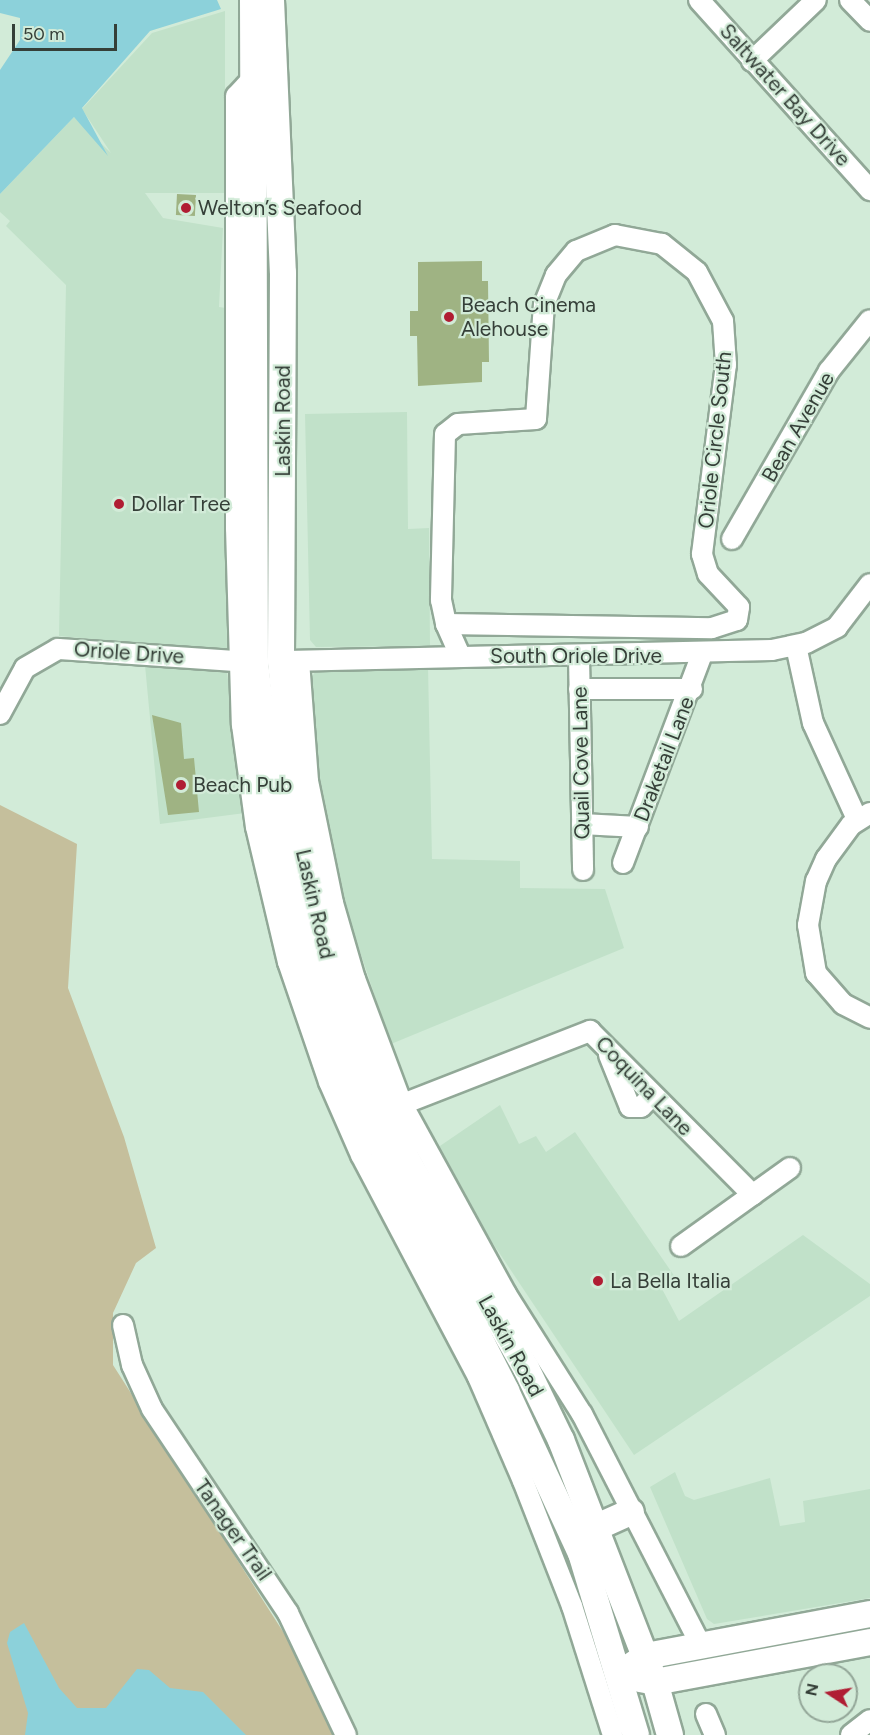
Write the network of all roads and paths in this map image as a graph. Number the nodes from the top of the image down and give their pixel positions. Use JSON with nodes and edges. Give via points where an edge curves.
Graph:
{"nodes":[{"id":1,"x":253,"y":0,"type":"edge"},
{"id":2,"x":271,"y":0,"type":"edge"},
{"id":3,"x":699,"y":0,"type":"edge"},
{"id":4,"x":816,"y":0,"type":"edge"},
{"id":5,"x":850,"y":0,"type":"edge"},
{"id":6,"x":870,"y":21,"type":"edge"},
{"id":7,"x":752,"y":61,"type":"junction"},
{"id":8,"x":870,"y":190,"type":"edge"},
{"id":9,"x":283,"y":273,"type":"junction"},
{"id":10,"x":247,"y":274,"type":"junction"},
{"id":11,"x":870,"y":320,"type":"edge"},
{"id":12,"x":732,"y":539,"type":"dead end"},
{"id":13,"x":870,"y":584,"type":"edge"},
{"id":14,"x":446,"y":624,"type":"junction"},
{"id":15,"x":796,"y":646,"type":"junction"},
{"id":16,"x":702,"y":654,"type":"junction"},
{"id":17,"x":461,"y":657,"type":"junction"},
{"id":18,"x":579,"y":657,"type":"junction"},
{"id":19,"x":290,"y":661,"type":"junction"},
{"id":20,"x":247,"y":662,"type":"junction"},
{"id":21,"x":579,"y":689,"type":"junction"},
{"id":22,"x":692,"y":690,"type":"junction"},
{"id":23,"x":0,"y":714,"type":"edge"},
{"id":24,"x":863,"y":816,"type":"edge"},
{"id":25,"x":582,"y":824,"type":"junction"},
{"id":26,"x":638,"y":827,"type":"junction"},
{"id":27,"x":623,"y":863,"type":"dead end"},
{"id":28,"x":583,"y":870,"type":"dead end"},
{"id":29,"x":870,"y":1018,"type":"edge"},
{"id":30,"x":374,"y":1112,"type":"junction"},
{"id":31,"x":790,"y":1168,"type":"dead end"},
{"id":32,"x":753,"y":1195,"type":"junction"},
{"id":33,"x":681,"y":1246,"type":"dead end"},
{"id":34,"x":123,"y":1325,"type":"dead end"},
{"id":35,"x":582,"y":1414,"type":"junction"},
{"id":36,"x":556,"y":1431,"type":"junction"},
{"id":37,"x":631,"y":1512,"type":"junction"},
{"id":38,"x":597,"y":1527,"type":"junction"},
{"id":39,"x":870,"y":1614,"type":"edge"},
{"id":40,"x":870,"y":1642,"type":"edge"},
{"id":41,"x":701,"y":1646,"type":"junction"},
{"id":42,"x":646,"y":1656,"type":"junction"},
{"id":43,"x":608,"y":1678,"type":"junction"},
{"id":44,"x":655,"y":1682,"type":"junction"},
{"id":45,"x":706,"y":1714,"type":"dead end"},
{"id":46,"x":870,"y":1720,"type":"edge"},
{"id":47,"x":346,"y":1735,"type":"edge"},
{"id":48,"x":613,"y":1735,"type":"edge"},
{"id":49,"x":636,"y":1735,"type":"edge"},
{"id":50,"x":670,"y":1735,"type":"edge"},
{"id":51,"x":715,"y":1735,"type":"edge"},
{"id":52,"x":851,"y":1735,"type":"edge"}],
"edges":[{"from":1,"to":10,"type":"main road","name":"Laskin Road"},
{"from":2,"to":9,"type":"main road","name":"Laskin Road"},
{"from":3,"to":7,"type":"street","name":"Saltwater Bay Drive"},
{"from":4,"to":7,"type":"street"},
{"from":5,"to":6,"type":"street"},
{"from":7,"to":8,"type":"street","name":"Saltwater Bay Drive"},
{"from":9,"to":10,"type":"main road"},
{"from":9,"to":19,"type":"main road","name":"Laskin Road"},
{"from":10,"to":20,"type":"main road","name":"Laskin Road"},
{"from":11,"to":12,"type":"street","name":"Bean Avenue","via":[[829,371]]},
{"from":13,"to":15,"type":"street","name":"South Oriole Drive","via":[[837,627]]},
{"from":14,"to":14,"type":"street","name":"Oriole Circle South","via":[[712,628],[727,627],[737,620],[739,607],[708,574],[702,554],[726,365],[723,321],[704,280],[662,244],[615,235],[576,252],[556,275],[544,304],[536,419],[458,424],[445,434],[440,512]]},
{"from":14,"to":17,"type":"street","name":"Oriole Circle South"},
{"from":15,"to":16,"type":"street","name":"South Oriole Drive"},
{"from":15,"to":24,"type":"street","via":[[813,723]]},
{"from":16,"to":18,"type":"street","name":"South Oriole Drive"},
{"from":16,"to":22,"type":"street","name":"Draketail Lane"},
{"from":17,"to":18,"type":"street","name":"South Oriole Drive"},
{"from":17,"to":19,"type":"street","name":"South Oriole Drive"},
{"from":18,"to":21,"type":"street","name":"Quail Cove Lane"},
{"from":19,"to":20,"type":"street","name":"South Oriole Drive"},
{"from":19,"to":30,"type":"main road","name":"Laskin Road","via":[[294,804],[317,921]]},
{"from":20,"to":23,"type":"street","name":"Oriole Drive","via":[[58,649],[25,668]]},
{"from":20,"to":30,"type":"main road","name":"Laskin Road","via":[[288,884],[315,982]]},
{"from":21,"to":22,"type":"street"},
{"from":21,"to":25,"type":"street","name":"Quail Cove Lane"},
{"from":22,"to":26,"type":"street","name":"Draketail Lane"},
{"from":24,"to":29,"type":"street","via":[[816,881],[809,948],[816,973],[830,992]]},
{"from":25,"to":26,"type":"street"},
{"from":25,"to":28,"type":"street","name":"Quail Cove Lane"},
{"from":26,"to":27,"type":"street","name":"Draketail Lane"},
{"from":30,"to":32,"type":"street","name":"Coquina Lane","via":[[580,1031],[604,1041],[630,1107],[641,1107],[652,1096]]},
{"from":30,"to":35,"type":"street","name":"Laskin Road","via":[[506,1294]]},
{"from":30,"to":36,"type":"main road","name":"Laskin Road"},
{"from":30,"to":43,"type":"main road","name":"Laskin Road","via":[[580,1553]]},
{"from":31,"to":32,"type":"street"},
{"from":32,"to":33,"type":"street"},
{"from":34,"to":47,"type":"street","name":"Tanager Trail","via":[[143,1392],[288,1613]]},
{"from":35,"to":36,"type":"street"},
{"from":35,"to":37,"type":"street","name":"Laskin Road"},
{"from":36,"to":38,"type":"main road","name":"Laskin Road"},
{"from":37,"to":38,"type":"main road"},
{"from":37,"to":41,"type":"street","name":"Laskin Road"},
{"from":38,"to":42,"type":"main road","name":"Laskin Road"},
{"from":39,"to":41,"type":"main road"},
{"from":40,"to":44,"type":"main road"},
{"from":41,"to":42,"type":"main road"},
{"from":42,"to":43,"type":"main road"},
{"from":42,"to":44,"type":"main road","name":"Laskin Road"},
{"from":43,"to":44,"type":"main road"},
{"from":43,"to":48,"type":"street","name":"Laskin Road"},
{"from":43,"to":49,"type":"main road","name":"Laskin Road"},
{"from":44,"to":50,"type":"main road","name":"Laskin Road"},
{"from":45,"to":51,"type":"street"},
{"from":46,"to":52,"type":"street"}]}
